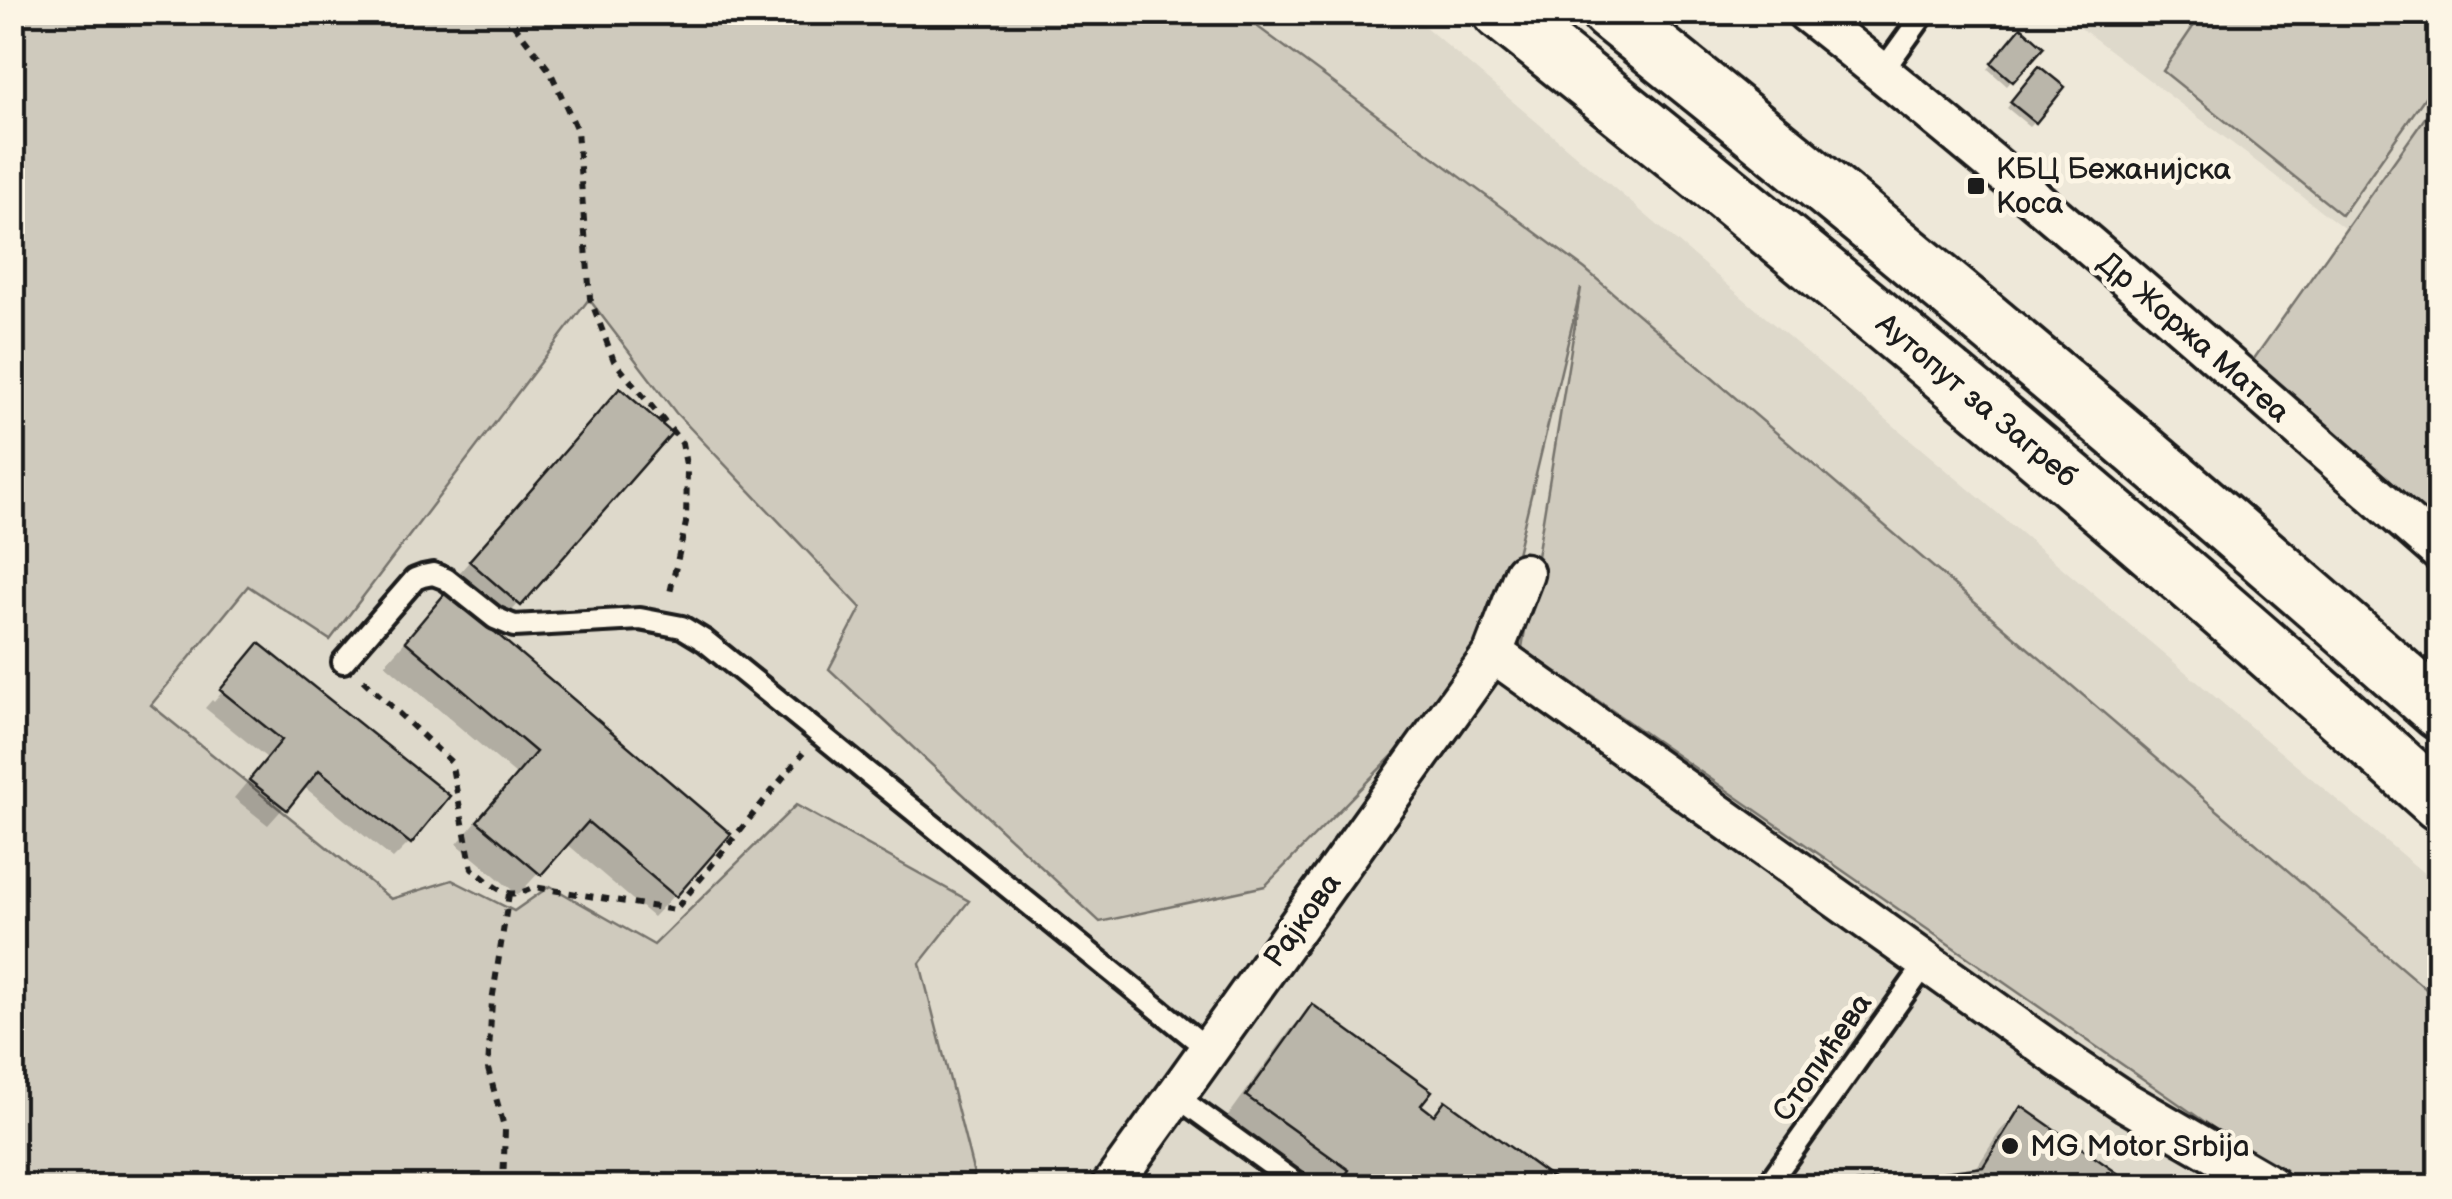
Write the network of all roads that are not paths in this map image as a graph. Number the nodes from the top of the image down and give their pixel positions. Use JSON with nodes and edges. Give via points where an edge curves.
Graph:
{"nodes":[{"id":1,"x":1501,"y":12,"type":"edge"},
{"id":2,"x":1609,"y":12,"type":"edge"},
{"id":3,"x":1806,"y":12,"type":"edge"},
{"id":4,"x":1924,"y":12,"type":"edge"},
{"id":5,"x":1882,"y":72,"type":"junction"},
{"id":6,"x":2440,"y":552,"type":"edge"},
{"id":7,"x":1524,"y":572,"type":"dead end"},
{"id":8,"x":1493,"y":653,"type":"junction"},
{"id":9,"x":343,"y":662,"type":"road end"},
{"id":10,"x":2440,"y":711,"type":"edge"},
{"id":11,"x":2440,"y":803,"type":"edge"},
{"id":12,"x":1927,"y":962,"type":"junction"},
{"id":13,"x":1209,"y":1050,"type":"junction"},
{"id":14,"x":1176,"y":1096,"type":"junction"},
{"id":15,"x":1111,"y":1186,"type":"edge"},
{"id":16,"x":1300,"y":1186,"type":"edge"},
{"id":17,"x":1767,"y":1186,"type":"edge"},
{"id":18,"x":2272,"y":1186,"type":"edge"}],
"edges":[{"from":1,"to":11,"type":"highway","name":"Аутопут за Загреб","via":[[2051,461]]},
{"from":2,"to":10,"type":"highway","via":[[1965,302]]},
{"from":3,"to":5,"type":"street","name":"Др Жоржа Матеа"},
{"from":4,"to":5,"type":"lane"},
{"from":5,"to":6,"type":"street","name":"Др Жоржа Матеа"},
{"from":7,"to":8,"type":"street","name":"Рајкова"},
{"from":8,"to":12,"type":"street"},
{"from":8,"to":13,"type":"street","name":"Рајкова"},
{"from":9,"to":13,"type":"lane","via":[[415,579],[433,574],[514,626],[640,620],[682,627]]},
{"from":12,"to":17,"type":"lane","name":"Стопићева"},
{"from":12,"to":18,"type":"street","via":[[2126,1102]]},
{"from":13,"to":14,"type":"street","name":"Рајкова"},
{"from":14,"to":15,"type":"street","name":"Рајкова"},
{"from":14,"to":16,"type":"lane"}]}
